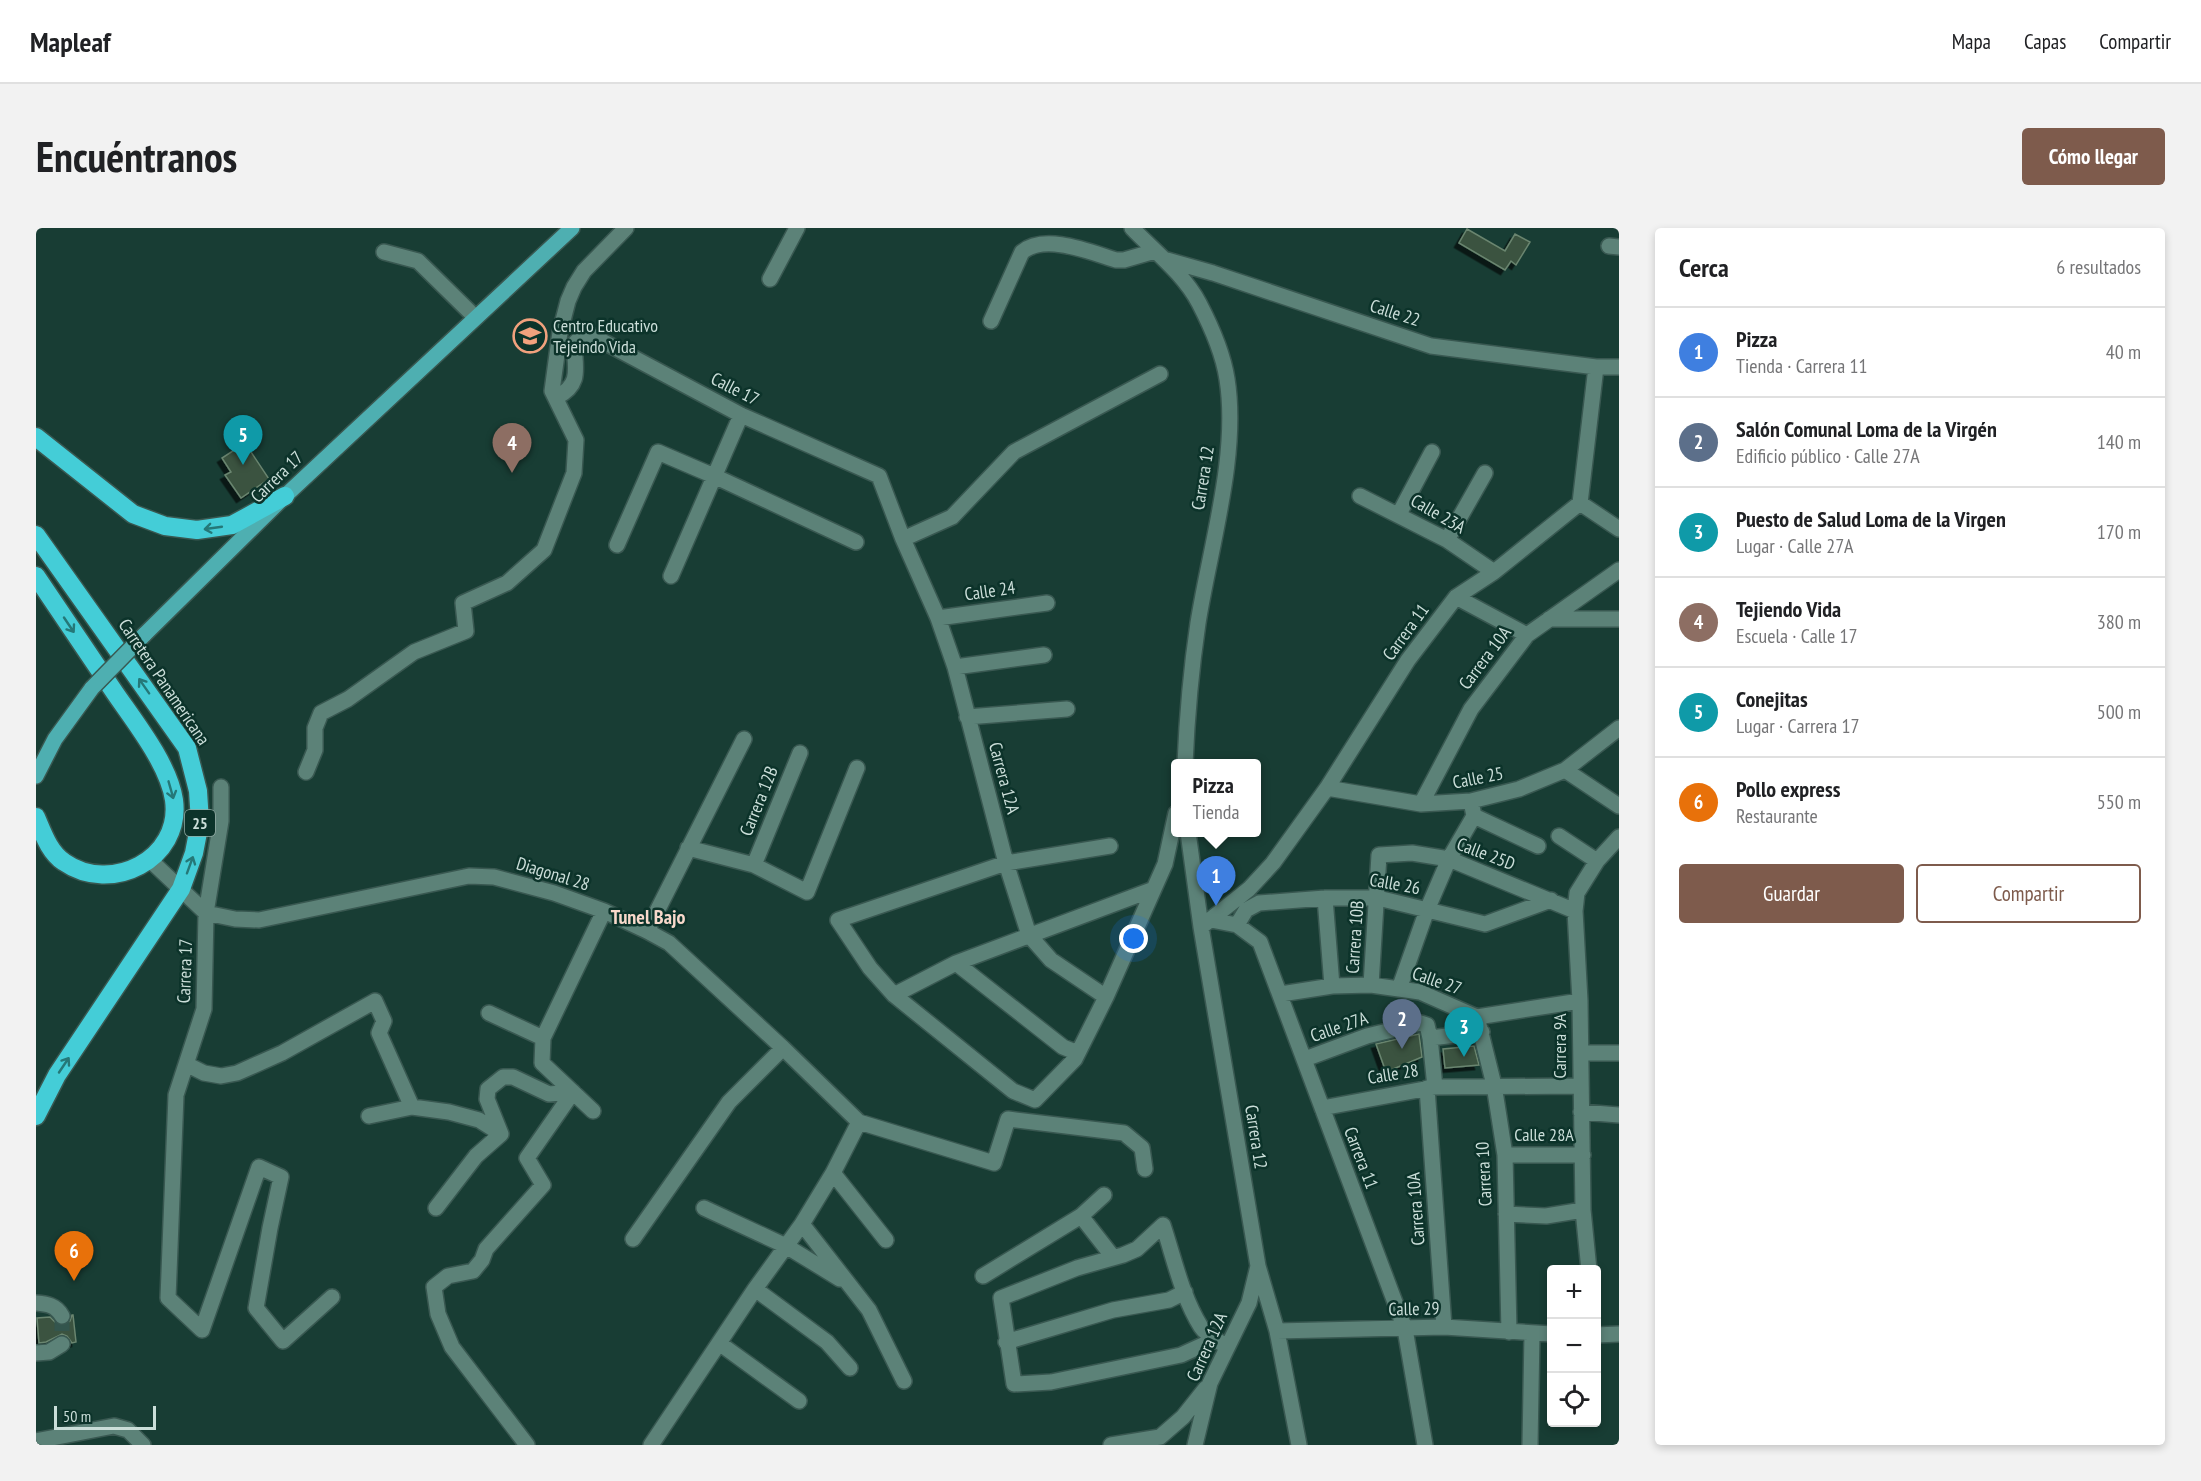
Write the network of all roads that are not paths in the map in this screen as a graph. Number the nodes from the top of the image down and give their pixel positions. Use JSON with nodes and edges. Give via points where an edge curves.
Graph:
{"nodes":[{"id":1,"x":572,"y":228,"type":"edge"},
{"id":2,"x":626,"y":228,"type":"edge"},
{"id":3,"x":797,"y":228,"type":"edge"},
{"id":4,"x":1132,"y":228,"type":"edge"},
{"id":5,"x":384,"y":252,"type":"dead end"},
{"id":6,"x":1161,"y":256,"type":"junction"},
{"id":7,"x":770,"y":279,"type":"dead end"},
{"id":8,"x":475,"y":317,"type":"junction"},
{"id":9,"x":991,"y":321,"type":"dead end"},
{"id":10,"x":1596,"y":367,"type":"junction"},
{"id":11,"x":1619,"y":367,"type":"edge"},
{"id":12,"x":1160,"y":374,"type":"dead end"},
{"id":13,"x":557,"y":397,"type":"junction"},
{"id":14,"x":741,"y":415,"type":"junction"},
{"id":15,"x":36,"y":437,"type":"edge"},
{"id":16,"x":1432,"y":452,"type":"dead end"},
{"id":17,"x":1485,"y":473,"type":"dead end"},
{"id":18,"x":714,"y":476,"type":"junction"},
{"id":19,"x":285,"y":495,"type":"junction"},
{"id":20,"x":1360,"y":496,"type":"dead end"},
{"id":21,"x":1580,"y":503,"type":"junction"},
{"id":22,"x":1400,"y":514,"type":"junction"},
{"id":23,"x":1619,"y":529,"type":"edge"},
{"id":24,"x":36,"y":535,"type":"edge"},
{"id":25,"x":903,"y":539,"type":"junction"},
{"id":26,"x":1447,"y":540,"type":"junction"},
{"id":27,"x":856,"y":542,"type":"dead end"},
{"id":28,"x":617,"y":545,"type":"dead end"},
{"id":29,"x":1619,"y":570,"type":"edge"},
{"id":30,"x":1494,"y":572,"type":"junction"},
{"id":31,"x":36,"y":576,"type":"edge"},
{"id":32,"x":671,"y":576,"type":"dead end"},
{"id":33,"x":1456,"y":597,"type":"junction"},
{"id":34,"x":1047,"y":603,"type":"dead end"},
{"id":35,"x":938,"y":618,"type":"junction"},
{"id":36,"x":1549,"y":619,"type":"junction"},
{"id":37,"x":1619,"y":619,"type":"edge"},
{"id":38,"x":1527,"y":635,"type":"junction"},
{"id":39,"x":1044,"y":655,"type":"dead end"},
{"id":40,"x":956,"y":667,"type":"junction"},
{"id":41,"x":1067,"y":709,"type":"dead end"},
{"id":42,"x":967,"y":717,"type":"junction"},
{"id":43,"x":1619,"y":728,"type":"edge"},
{"id":44,"x":744,"y":739,"type":"dead end"},
{"id":45,"x":800,"y":753,"type":"dead end"},
{"id":46,"x":1185,"y":759,"type":"edge"},
{"id":47,"x":857,"y":768,"type":"dead end"},
{"id":48,"x":1565,"y":770,"type":"junction"},
{"id":49,"x":306,"y":772,"type":"dead end"},
{"id":50,"x":36,"y":776,"type":"edge"},
{"id":51,"x":221,"y":787,"type":"dead end"},
{"id":52,"x":1327,"y":788,"type":"junction"},
{"id":53,"x":1421,"y":804,"type":"junction"},
{"id":54,"x":1619,"y":806,"type":"edge"},
{"id":55,"x":1472,"y":808,"type":"junction"},
{"id":56,"x":36,"y":817,"type":"edge"},
{"id":57,"x":1171,"y":836,"type":"edge"},
{"id":58,"x":1559,"y":836,"type":"dead end"},
{"id":59,"x":1189,"y":837,"type":"edge"},
{"id":60,"x":1619,"y":837,"type":"edge"},
{"id":61,"x":1110,"y":846,"type":"dead end"},
{"id":62,"x":1538,"y":846,"type":"dead end"},
{"id":63,"x":688,"y":848,"type":"junction"},
{"id":64,"x":1379,"y":855,"type":"joint"},
{"id":65,"x":1449,"y":859,"type":"junction"},
{"id":66,"x":150,"y":860,"type":"junction"},
{"id":67,"x":1597,"y":861,"type":"junction"},
{"id":68,"x":1005,"y":863,"type":"junction"},
{"id":69,"x":754,"y":865,"type":"junction"},
{"id":70,"x":181,"y":889,"type":"junction"},
{"id":71,"x":1154,"y":890,"type":"junction"},
{"id":72,"x":1325,"y":898,"type":"junction"},
{"id":73,"x":1378,"y":898,"type":"junction"},
{"id":74,"x":1551,"y":900,"type":"junction"},
{"id":75,"x":1427,"y":910,"type":"junction"},
{"id":76,"x":604,"y":911,"type":"junction"},
{"id":77,"x":1575,"y":911,"type":"junction"},
{"id":78,"x":206,"y":913,"type":"junction"},
{"id":79,"x":1206,"y":924,"type":"junction"},
{"id":80,"x":1237,"y":925,"type":"junction"},
{"id":81,"x":647,"y":931,"type":"junction"},
{"id":82,"x":1029,"y":935,"type":"junction"},
{"id":83,"x":956,"y":963,"type":"junction"},
{"id":84,"x":1371,"y":985,"type":"junction"},
{"id":85,"x":1332,"y":986,"type":"junction"},
{"id":86,"x":1399,"y":989,"type":"junction"},
{"id":87,"x":1281,"y":994,"type":"junction"},
{"id":88,"x":894,"y":995,"type":"junction"},
{"id":89,"x":1106,"y":997,"type":"junction"},
{"id":90,"x":1580,"y":1001,"type":"junction"},
{"id":91,"x":489,"y":1013,"type":"dead end"},
{"id":92,"x":1477,"y":1017,"type":"junction"},
{"id":93,"x":1482,"y":1032,"type":"junction"},
{"id":94,"x":543,"y":1038,"type":"junction"},
{"id":95,"x":1430,"y":1038,"type":"junction"},
{"id":96,"x":783,"y":1048,"type":"junction"},
{"id":97,"x":1078,"y":1053,"type":"junction"},
{"id":98,"x":1581,"y":1053,"type":"junction"},
{"id":99,"x":1619,"y":1053,"type":"edge"},
{"id":100,"x":1305,"y":1059,"type":"junction"},
{"id":101,"x":186,"y":1064,"type":"junction"},
{"id":102,"x":1494,"y":1086,"type":"junction"},
{"id":103,"x":1580,"y":1086,"type":"junction"},
{"id":104,"x":1431,"y":1088,"type":"junction"},
{"id":105,"x":573,"y":1092,"type":"junction"},
{"id":106,"x":412,"y":1107,"type":"junction"},
{"id":107,"x":1322,"y":1108,"type":"junction"},
{"id":108,"x":593,"y":1111,"type":"dead end"},
{"id":109,"x":1581,"y":1112,"type":"junction"},
{"id":110,"x":1619,"y":1115,"type":"edge"},
{"id":111,"x":36,"y":1116,"type":"edge"},
{"id":112,"x":369,"y":1116,"type":"dead end"},
{"id":113,"x":859,"y":1122,"type":"junction"},
{"id":114,"x":501,"y":1134,"type":"junction"},
{"id":115,"x":1505,"y":1155,"type":"junction"},
{"id":116,"x":1583,"y":1155,"type":"junction"},
{"id":117,"x":1145,"y":1169,"type":"dead end"},
{"id":118,"x":833,"y":1173,"type":"junction"},
{"id":119,"x":1104,"y":1195,"type":"dead end"},
{"id":120,"x":436,"y":1208,"type":"dead end"},
{"id":121,"x":704,"y":1208,"type":"dead end"},
{"id":122,"x":1583,"y":1210,"type":"junction"},
{"id":123,"x":1506,"y":1214,"type":"junction"},
{"id":124,"x":1081,"y":1216,"type":"junction"},
{"id":125,"x":802,"y":1224,"type":"junction"},
{"id":126,"x":633,"y":1239,"type":"dead end"},
{"id":127,"x":886,"y":1240,"type":"dead end"},
{"id":128,"x":786,"y":1246,"type":"junction"},
{"id":129,"x":1113,"y":1257,"type":"junction"},
{"id":130,"x":1589,"y":1265,"type":"edge"},
{"id":131,"x":1258,"y":1266,"type":"junction"},
{"id":132,"x":983,"y":1276,"type":"dead end"},
{"id":133,"x":850,"y":1285,"type":"junction"},
{"id":134,"x":755,"y":1289,"type":"junction"},
{"id":135,"x":1185,"y":1292,"type":"junction"},
{"id":136,"x":332,"y":1297,"type":"dead end"},
{"id":137,"x":36,"y":1303,"type":"edge"},
{"id":138,"x":62,"y":1316,"type":"dead end"},
{"id":139,"x":1444,"y":1327,"type":"junction"},
{"id":140,"x":1405,"y":1329,"type":"junction"},
{"id":141,"x":1277,"y":1331,"type":"junction"},
{"id":142,"x":1509,"y":1332,"type":"junction"},
{"id":143,"x":1532,"y":1334,"type":"junction"},
{"id":144,"x":1547,"y":1334,"type":"edge"},
{"id":145,"x":1619,"y":1334,"type":"edge"},
{"id":146,"x":1601,"y":1335,"type":"edge"},
{"id":147,"x":1006,"y":1342,"type":"junction"},
{"id":148,"x":719,"y":1343,"type":"junction"},
{"id":149,"x":1221,"y":1343,"type":"junction"},
{"id":150,"x":62,"y":1344,"type":"dead end"},
{"id":151,"x":36,"y":1353,"type":"edge"},
{"id":152,"x":850,"y":1368,"type":"dead end"},
{"id":153,"x":904,"y":1381,"type":"dead end"},
{"id":154,"x":1210,"y":1383,"type":"junction"},
{"id":155,"x":799,"y":1401,"type":"dead end"},
{"id":156,"x":36,"y":1441,"type":"edge"},
{"id":157,"x":143,"y":1445,"type":"edge"},
{"id":158,"x":527,"y":1445,"type":"edge"},
{"id":159,"x":651,"y":1445,"type":"edge"},
{"id":160,"x":1111,"y":1445,"type":"edge"},
{"id":161,"x":1195,"y":1445,"type":"edge"},
{"id":162,"x":1299,"y":1445,"type":"edge"},
{"id":163,"x":1425,"y":1445,"type":"edge"},
{"id":164,"x":1530,"y":1445,"type":"edge"}],
"edges":[{"from":1,"to":8,"type":"main road","name":"Carrera 17"},
{"from":2,"to":13,"type":"street","via":[[584,271],[574,287],[560,332],[552,391]]},
{"from":3,"to":7,"type":"street"},
{"from":4,"to":6,"type":"street","name":"Carrera 12"},
{"from":5,"to":8,"type":"street","via":[[418,261]]},
{"from":6,"to":9,"type":"street","via":[[1116,260],[1069,246],[1029,246],[1022,252]]},
{"from":6,"to":10,"type":"street","name":"Calle 22","via":[[1431,346]]},
{"from":6,"to":46,"type":"street","name":"Carrera 12","via":[[1198,301],[1219,346],[1230,412],[1228,462],[1188,695]]},
{"from":8,"to":19,"type":"main road","name":"Carrera 17"},
{"from":10,"to":11,"type":"street","name":"Calle 22"},
{"from":10,"to":21,"type":"street"},
{"from":12,"to":25,"type":"street","via":[[1014,452],[952,517]]},
{"from":13,"to":14,"type":"street","name":"Calle 17","via":[[576,380],[574,344],[589,334]]},
{"from":13,"to":49,"type":"street","via":[[576,440],[574,473],[544,550],[507,583],[463,603],[466,631],[414,652],[348,699],[321,713],[315,728],[315,750]]},
{"from":14,"to":18,"type":"street"},
{"from":14,"to":25,"type":"street","name":"Calle 17","via":[[879,476]]},
{"from":19,"to":15,"type":"highway","one_way":true,"via":[[232,525],[197,530],[165,526],[133,514]]},
{"from":16,"to":22,"type":"street"},
{"from":17,"to":26,"type":"street"},
{"from":18,"to":27,"type":"street"},
{"from":18,"to":28,"type":"street","via":[[658,452]]},
{"from":18,"to":32,"type":"street"},
{"from":19,"to":50,"type":"main road","name":"Carrera 17","bridge":true,"via":[[92,688]]},
{"from":20,"to":22,"type":"street","name":"Calle 23A"},
{"from":21,"to":23,"type":"street"},
{"from":21,"to":30,"type":"street","name":"Carrera 11"},
{"from":22,"to":26,"type":"street","name":"Calle 23A"},
{"from":70,"to":24,"type":"highway","name":"Carretera Panamericana","number":"25","one_way":true,"via":[[200,822],[198,791],[187,748]]},
{"from":25,"to":35,"type":"street","name":"Carrera 12A"},
{"from":26,"to":30,"type":"street","name":"Calle 23A"},
{"from":29,"to":36,"type":"street","name":"Carrera 10A"},
{"from":30,"to":33,"type":"street","name":"Carrera 11"},
{"from":31,"to":66,"type":"highway","one_way":true,"via":[[150,743],[168,780],[174,801],[172,824],[163,846]]},
{"from":33,"to":38,"type":"street"},
{"from":33,"to":52,"type":"street","name":"Carrera 11","via":[[1408,660]]},
{"from":34,"to":35,"type":"street","name":"Calle 24"},
{"from":35,"to":40,"type":"street","name":"Carrera 12A"},
{"from":36,"to":37,"type":"street"},
{"from":36,"to":38,"type":"street","name":"Carrera 10A"},
{"from":38,"to":53,"type":"street","name":"Carrera 10A","via":[[1471,710]]},
{"from":39,"to":40,"type":"street"},
{"from":40,"to":42,"type":"street","name":"Carrera 12A"},
{"from":41,"to":42,"type":"street"},
{"from":42,"to":68,"type":"street","name":"Carrera 12A"},
{"from":43,"to":48,"type":"street","name":"Calle 25"},
{"from":44,"to":63,"type":"street"},
{"from":45,"to":69,"type":"street","name":"Carrera 12B"},
{"from":47,"to":69,"type":"street","via":[[807,891]]},
{"from":48,"to":54,"type":"street"},
{"from":48,"to":55,"type":"street","name":"Calle 25"},
{"from":51,"to":78,"type":"street","name":"Carrera 17","via":[[221,821]]},
{"from":52,"to":53,"type":"street","name":"Calle 25"},
{"from":52,"to":79,"type":"street","name":"Carrera 11","via":[[1273,863],[1249,889]]},
{"from":53,"to":55,"type":"street","name":"Calle 25"},
{"from":55,"to":62,"type":"street"},
{"from":55,"to":65,"type":"street"},
{"from":56,"to":66,"type":"highway","via":[[49,846],[63,862],[82,872],[100,876],[127,873]]},
{"from":57,"to":71,"type":"street"},
{"from":58,"to":67,"type":"street"},
{"from":59,"to":79,"type":"street","name":"Carrera 12"},
{"from":60,"to":67,"type":"street","name":"Carrera 9A"},
{"from":61,"to":68,"type":"street"},
{"from":63,"to":69,"type":"street"},
{"from":63,"to":81,"type":"street"},
{"from":64,"to":65,"type":"street","name":"Calle 25D","via":[[1412,853]]},
{"from":64,"to":73,"type":"street","name":"Carrera 10B"},
{"from":65,"to":74,"type":"street","name":"Calle 25D"},
{"from":65,"to":75,"type":"street"},
{"from":66,"to":70,"type":"street"},
{"from":67,"to":77,"type":"street","name":"Carrera 9A","via":[[1577,893]]},
{"from":68,"to":82,"type":"street","name":"Carrera 12A"},
{"from":68,"to":88,"type":"street","via":[[838,920],[870,968]]},
{"from":70,"to":78,"type":"street"},
{"from":111,"to":70,"type":"highway","name":"Carretera Panamericana","number":"25","one_way":true,"via":[[57,1075]]},
{"from":71,"to":82,"type":"street"},
{"from":71,"to":89,"type":"street"},
{"from":72,"to":73,"type":"street","name":"Calle 26"},
{"from":72,"to":80,"type":"street","name":"Calle 26","via":[[1259,903],[1246,910]]},
{"from":72,"to":85,"type":"street"},
{"from":73,"to":75,"type":"street","name":"Calle 26"},
{"from":73,"to":84,"type":"street","name":"Carrera 10B"},
{"from":74,"to":75,"type":"street","name":"Calle 26","via":[[1485,924]]},
{"from":74,"to":77,"type":"street","name":"Calle 25D"},
{"from":75,"to":86,"type":"street"},
{"from":76,"to":78,"type":"street","name":"Diagonal 28","via":[[494,877],[469,876],[259,920]]},
{"from":76,"to":81,"type":"street","name":"Diagonal 28"},
{"from":76,"to":94,"type":"street"},
{"from":77,"to":90,"type":"street","name":"Carrera 9A"},
{"from":78,"to":101,"type":"street","name":"Carrera 17","via":[[204,1009]]},
{"from":79,"to":80,"type":"street","name":"Carrera 11"},
{"from":79,"to":131,"type":"street","name":"Carrera 12"},
{"from":80,"to":87,"type":"street","name":"Carrera 11","via":[[1260,942]]},
{"from":81,"to":96,"type":"street","name":"Diagonal 28","via":[[669,943]]},
{"from":82,"to":83,"type":"street"},
{"from":82,"to":89,"type":"street","name":"Carrera 12A","via":[[1051,960]]},
{"from":83,"to":88,"type":"street"},
{"from":83,"to":97,"type":"street","via":[[1063,1047]]},
{"from":84,"to":85,"type":"street","name":"Calle 27"},
{"from":84,"to":86,"type":"street","name":"Calle 27"},
{"from":85,"to":87,"type":"street","name":"Calle 27"},
{"from":86,"to":92,"type":"street","name":"Calle 27","via":[[1420,992]]},
{"from":87,"to":100,"type":"street","name":"Carrera 11"},
{"from":88,"to":97,"type":"street","via":[[1013,1091],[1035,1100]]},
{"from":89,"to":97,"type":"street"},
{"from":90,"to":92,"type":"street","name":"Calle 27"},
{"from":90,"to":98,"type":"street","name":"Carrera 9A"},
{"from":91,"to":94,"type":"street"},
{"from":92,"to":93,"type":"street","name":"Carrera 10"},
{"from":93,"to":95,"type":"street"},
{"from":93,"to":102,"type":"street","name":"Carrera 10"},
{"from":94,"to":105,"type":"street","via":[[542,1063]]},
{"from":95,"to":100,"type":"street","name":"Calle 27A","via":[[1427,1025],[1421,1023],[1366,1036]]},
{"from":95,"to":104,"type":"street","name":"Carrera 10A"},
{"from":96,"to":113,"type":"street","name":"Diagonal 28"},
{"from":96,"to":126,"type":"street","via":[[729,1102]]},
{"from":98,"to":99,"type":"street"},
{"from":98,"to":103,"type":"street","name":"Carrera 9A"},
{"from":100,"to":107,"type":"street","name":"Carrera 11"},
{"from":101,"to":106,"type":"street","via":[[204,1073],[237,1073],[282,1053],[375,1001],[384,1021],[379,1034]]},
{"from":101,"to":136,"type":"street","name":"Carrera 17","via":[[176,1095],[168,1298],[202,1330],[259,1167],[281,1177],[256,1308],[284,1341]]},
{"from":102,"to":103,"type":"street","name":"Calle 28"},
{"from":102,"to":104,"type":"street","name":"Calle 28"},
{"from":102,"to":115,"type":"street","name":"Carrera 10"},
{"from":103,"to":109,"type":"street","name":"Carrera 9A"},
{"from":104,"to":107,"type":"street","name":"Calle 28"},
{"from":104,"to":139,"type":"street","name":"Carrera 10A"},
{"from":105,"to":108,"type":"street"},
{"from":105,"to":114,"type":"street","via":[[549,1094],[513,1077],[503,1077],[488,1089],[487,1100]]},
{"from":105,"to":158,"type":"street","via":[[527,1158],[543,1185],[486,1249],[473,1271],[448,1275],[434,1287],[438,1314],[452,1347]]},
{"from":106,"to":112,"type":"street"},
{"from":106,"to":114,"type":"street","via":[[479,1120]]},
{"from":107,"to":140,"type":"street","name":"Carrera 11"},
{"from":109,"to":110,"type":"street"},
{"from":109,"to":116,"type":"street","name":"Carrera 9A"},
{"from":113,"to":117,"type":"street","name":"Diagonal 28","via":[[994,1163],[1008,1119],[1124,1133],[1142,1148]]},
{"from":113,"to":118,"type":"street"},
{"from":114,"to":120,"type":"street","via":[[476,1156]]},
{"from":115,"to":116,"type":"street","name":"Calle 28A"},
{"from":115,"to":123,"type":"street","name":"Carrera 10"},
{"from":116,"to":122,"type":"street","name":"Carrera 9A"},
{"from":118,"to":125,"type":"street"},
{"from":118,"to":127,"type":"street"},
{"from":119,"to":124,"type":"street"},
{"from":121,"to":128,"type":"street"},
{"from":122,"to":123,"type":"street","via":[[1546,1216]]},
{"from":122,"to":130,"type":"street","name":"Carrera 9A"},
{"from":123,"to":142,"type":"street","name":"Carrera 10"},
{"from":124,"to":129,"type":"street"},
{"from":124,"to":132,"type":"street"},
{"from":125,"to":128,"type":"street"},
{"from":125,"to":133,"type":"street"},
{"from":128,"to":133,"type":"street"},
{"from":128,"to":134,"type":"street"},
{"from":129,"to":135,"type":"street","via":[[1137,1249],[1163,1225]]},
{"from":129,"to":147,"type":"street","via":[[1001,1298]]},
{"from":131,"to":141,"type":"street","name":"Carrera 12"},
{"from":131,"to":149,"type":"street","name":"Carrera 12A","via":[[1249,1303]]},
{"from":133,"to":153,"type":"street","via":[[869,1310]]},
{"from":134,"to":148,"type":"street"},
{"from":134,"to":152,"type":"street","via":[[827,1342]]},
{"from":135,"to":147,"type":"street","via":[[1168,1300],[1113,1310]]},
{"from":135,"to":149,"type":"street","via":[[1202,1329]]},
{"from":137,"to":138,"type":"street","via":[[56,1308]]},
{"from":139,"to":140,"type":"street","name":"Calle 29"},
{"from":139,"to":142,"type":"street","name":"Calle 29"},
{"from":140,"to":141,"type":"street","name":"Calle 29"},
{"from":140,"to":163,"type":"street","name":"Carrera 11"},
{"from":141,"to":162,"type":"street","name":"Carrera 12"},
{"from":142,"to":143,"type":"street","name":"Calle 29"},
{"from":143,"to":144,"type":"street","name":"Calle 29"},
{"from":143,"to":164,"type":"street"},
{"from":145,"to":146,"type":"street"},
{"from":147,"to":149,"type":"street","via":[[1014,1384],[1051,1382]]},
{"from":148,"to":155,"type":"street"},
{"from":148,"to":159,"type":"street"},
{"from":149,"to":154,"type":"street","name":"Carrera 12A"},
{"from":150,"to":151,"type":"street","via":[[49,1352]]},
{"from":154,"to":160,"type":"street","via":[[1183,1417],[1160,1437]]},
{"from":154,"to":161,"type":"street","name":"Carrera 12A"},
{"from":156,"to":157,"type":"street","via":[[114,1426],[128,1430]]}]}
